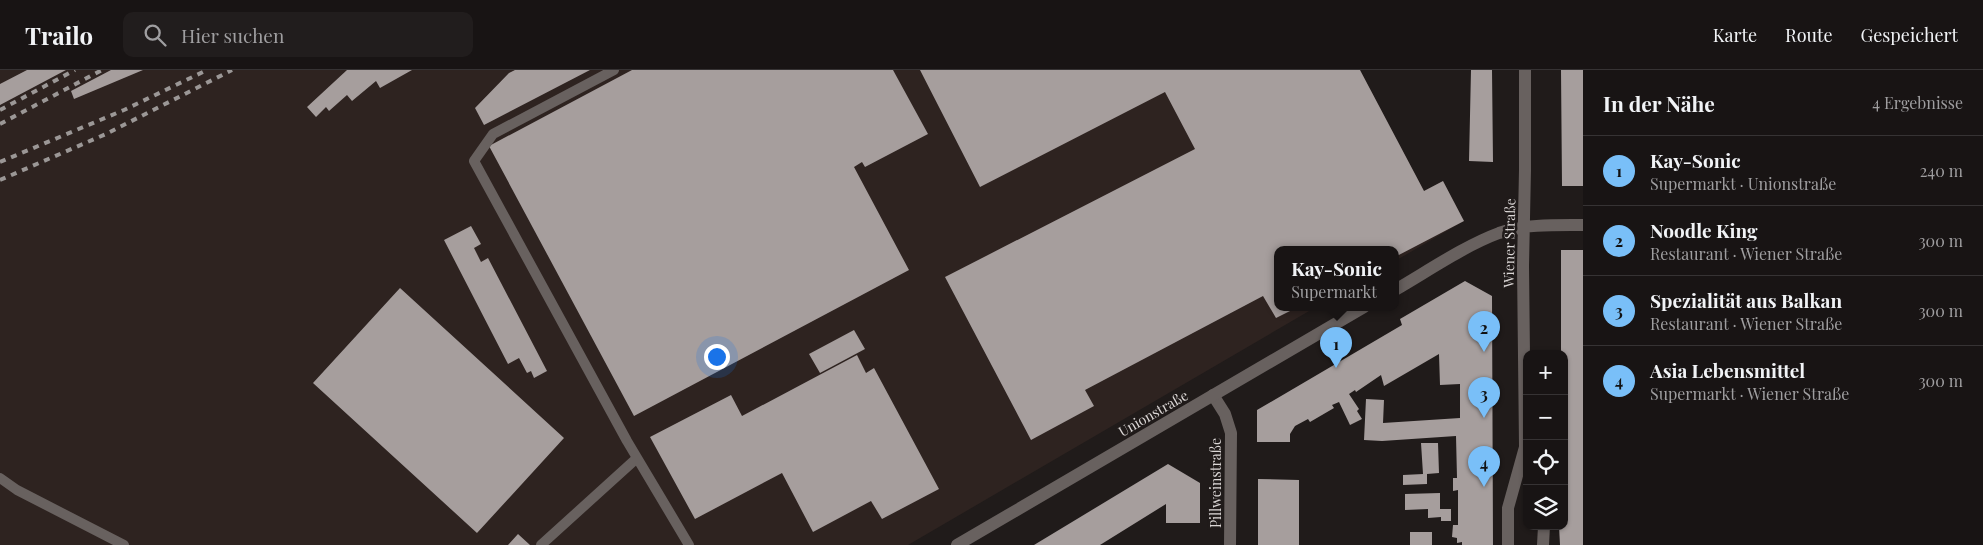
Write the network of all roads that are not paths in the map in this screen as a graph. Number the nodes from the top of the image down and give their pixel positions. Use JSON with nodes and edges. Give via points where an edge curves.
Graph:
{"nodes":[{"id":1,"x":614,"y":70,"type":"edge"},
{"id":2,"x":1525,"y":70,"type":"edge"},
{"id":3,"x":1583,"y":225,"type":"edge"},
{"id":4,"x":1524,"y":228,"type":"junction"},
{"id":5,"x":1399,"y":288,"type":"edge"},
{"id":6,"x":1357,"y":311,"type":"edge"},
{"id":7,"x":1213,"y":395,"type":"junction"},
{"id":8,"x":1526,"y":440,"type":"edge"},
{"id":9,"x":637,"y":458,"type":"junction"},
{"id":10,"x":1523,"y":459,"type":"edge"},
{"id":11,"x":0,"y":478,"type":"edge"},
{"id":12,"x":1544,"y":530,"type":"edge"},
{"id":13,"x":124,"y":545,"type":"edge"},
{"id":14,"x":540,"y":545,"type":"edge"},
{"id":15,"x":688,"y":545,"type":"edge"},
{"id":16,"x":956,"y":545,"type":"edge"},
{"id":17,"x":1230,"y":545,"type":"edge"},
{"id":18,"x":1508,"y":545,"type":"edge"},
{"id":19,"x":1544,"y":545,"type":"edge"}],
"edges":[{"from":1,"to":9,"type":"lane","via":[[492,134],[474,161]]},
{"from":2,"to":4,"type":"main road","name":"Wiener Straße"},
{"from":3,"to":4,"type":"main road"},
{"from":4,"to":5,"type":"main road","via":[[1481,241]]},
{"from":4,"to":8,"type":"main road","name":"Wiener Straße"},
{"from":6,"to":7,"type":"main road","name":"Unionstraße"},
{"from":7,"to":16,"type":"main road","name":"Unionstraße"},
{"from":7,"to":17,"type":"main road","name":"Pillweinstraße","via":[[1225,414],[1231,433]]},
{"from":9,"to":14,"type":"lane"},
{"from":9,"to":15,"type":"lane"},
{"from":10,"to":18,"type":"main road","name":"Wiener Straße","via":[[1508,508]]},
{"from":11,"to":13,"type":"lane"},
{"from":12,"to":19,"type":"main road"}]}
